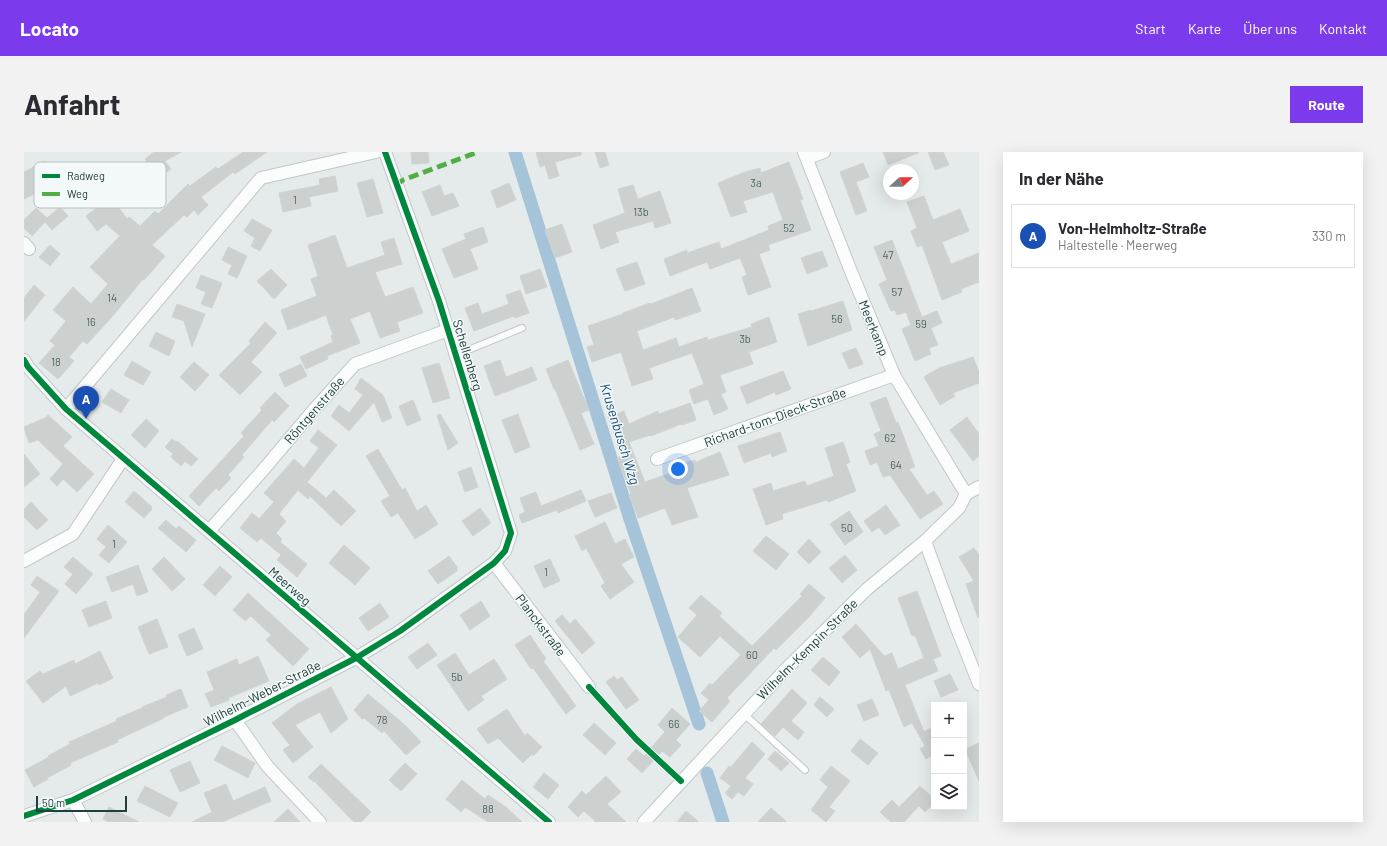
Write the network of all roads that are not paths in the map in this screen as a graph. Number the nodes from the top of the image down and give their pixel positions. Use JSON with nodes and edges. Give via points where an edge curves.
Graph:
{"nodes":[{"id":1,"x":376,"y":152,"type":"edge"},
{"id":2,"x":385,"y":152,"type":"edge"},
{"id":3,"x":824,"y":152,"type":"edge"},
{"id":4,"x":806,"y":155,"type":"edge"},
{"id":5,"x":522,"y":328,"type":"dead end"},
{"id":6,"x":448,"y":330,"type":"junction"},
{"id":7,"x":456,"y":355,"type":"junction"},
{"id":8,"x":25,"y":365,"type":"edge"},
{"id":9,"x":894,"y":375,"type":"junction"},
{"id":10,"x":66,"y":409,"type":"junction"},
{"id":11,"x":123,"y":458,"type":"junction"},
{"id":12,"x":657,"y":459,"type":"dead end"},
{"id":13,"x":979,"y":487,"type":"edge"},
{"id":14,"x":966,"y":494,"type":"junction"},
{"id":15,"x":209,"y":531,"type":"junction"},
{"id":16,"x":925,"y":541,"type":"junction"},
{"id":17,"x":24,"y":561,"type":"edge"},
{"id":18,"x":494,"y":563,"type":"junction"},
{"id":19,"x":356,"y":658,"type":"junction"},
{"id":20,"x":979,"y":684,"type":"edge"},
{"id":21,"x":589,"y":687,"type":"dead end"},
{"id":22,"x":743,"y":714,"type":"junction"},
{"id":23,"x":235,"y":720,"type":"junction"},
{"id":24,"x":805,"y":770,"type":"dead end"},
{"id":25,"x":73,"y":800,"type":"junction"},
{"id":26,"x":24,"y":816,"type":"edge"},
{"id":27,"x":85,"y":822,"type":"edge"},
{"id":28,"x":320,"y":822,"type":"edge"},
{"id":29,"x":549,"y":822,"type":"edge"},
{"id":30,"x":644,"y":822,"type":"edge"}],
"edges":[{"from":1,"to":10,"type":"street","via":[[260,178]]},
{"from":2,"to":6,"type":"street","name":"Schellenberg"},
{"from":3,"to":4,"type":"street"},
{"from":4,"to":9,"type":"street","name":"Meerkamp"},
{"from":5,"to":7,"type":"lane"},
{"from":6,"to":7,"type":"street","name":"Schellenberg"},
{"from":6,"to":15,"type":"street","name":"Röntgenstraße","via":[[355,364]]},
{"from":7,"to":18,"type":"street","name":"Schellenberg","via":[[511,533],[506,551]]},
{"from":8,"to":10,"type":"street","name":"Meerweg"},
{"from":9,"to":12,"type":"street","name":"Richard-tom-Dieck-Straße"},
{"from":9,"to":14,"type":"street","name":"Meerkamp"},
{"from":10,"to":11,"type":"street","name":"Meerweg"},
{"from":11,"to":15,"type":"street","name":"Meerweg"},
{"from":11,"to":17,"type":"street","via":[[73,534]]},
{"from":13,"to":14,"type":"street"},
{"from":14,"to":16,"type":"street","name":"Wilhelm-Kempin-Straße","via":[[959,508]]},
{"from":15,"to":19,"type":"street","name":"Meerweg"},
{"from":16,"to":20,"type":"street"},
{"from":16,"to":22,"type":"street","name":"Wilhelm-Kempin-Straße","via":[[867,589]]},
{"from":18,"to":19,"type":"street","name":"Wilhelm-Weber-Straße","via":[[400,631]]},
{"from":18,"to":21,"type":"street","name":"Planckstraße"},
{"from":19,"to":23,"type":"street","name":"Wilhelm-Weber-Straße"},
{"from":19,"to":29,"type":"street","name":"Meerweg"},
{"from":22,"to":24,"type":"lane"},
{"from":22,"to":30,"type":"street","name":"Wilhelm-Kempin-Straße"},
{"from":23,"to":25,"type":"street","name":"Wilhelm-Weber-Straße"},
{"from":23,"to":28,"type":"street","via":[[268,767]]},
{"from":25,"to":26,"type":"street","name":"Wilhelm-Weber-Straße"},
{"from":25,"to":27,"type":"street"}]}
